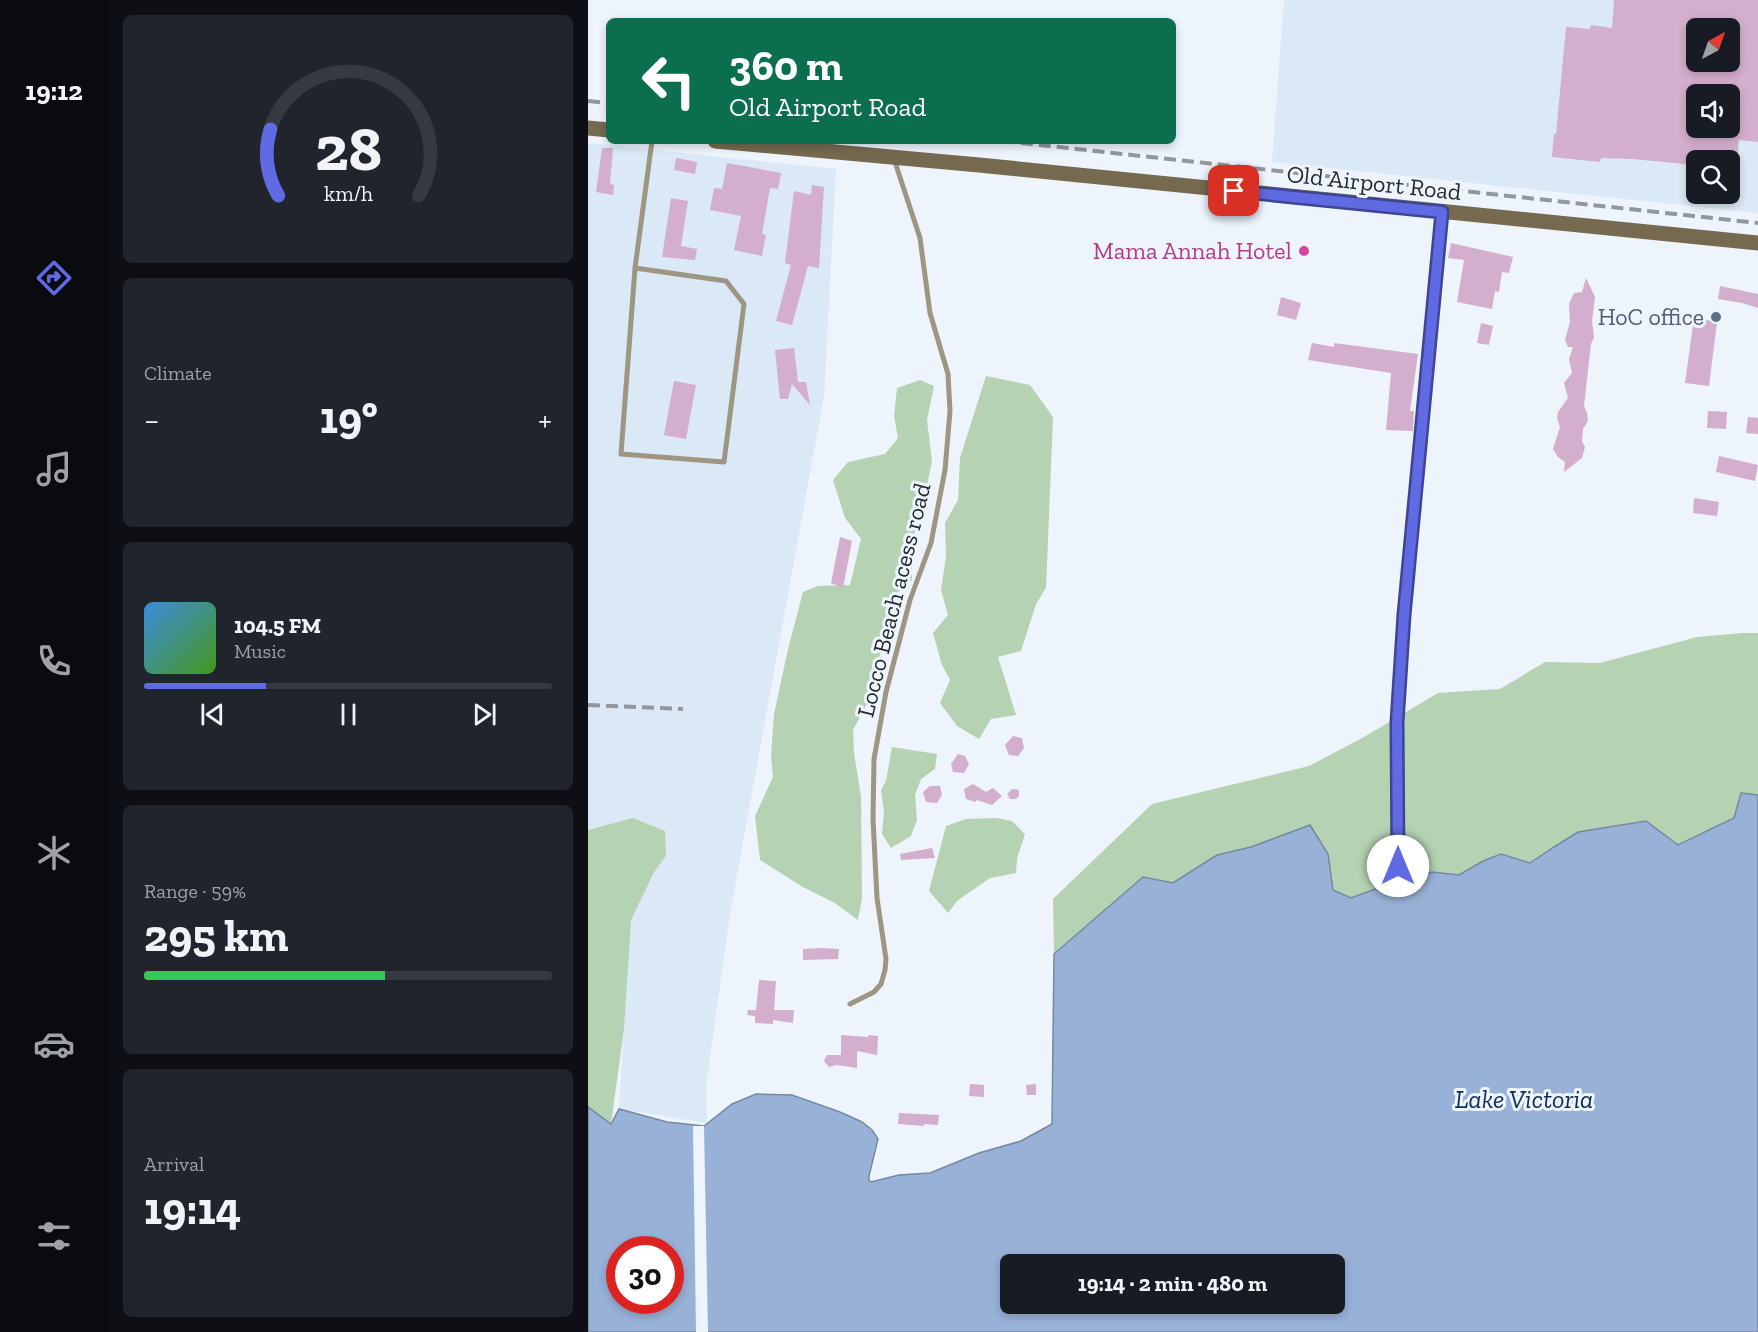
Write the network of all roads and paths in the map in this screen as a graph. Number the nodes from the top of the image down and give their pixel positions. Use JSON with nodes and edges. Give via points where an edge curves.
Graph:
{"nodes":[{"id":1,"x":588,"y":128,"type":"edge"},
{"id":2,"x":606,"y":130,"type":"edge"},
{"id":3,"x":652,"y":144,"type":"edge"},
{"id":4,"x":755,"y":144,"type":"edge"},
{"id":5,"x":893,"y":158,"type":"junction"},
{"id":6,"x":1442,"y":212,"type":"junction"},
{"id":7,"x":1758,"y":243,"type":"edge"},
{"id":8,"x":635,"y":268,"type":"junction"},
{"id":9,"x":1398,"y":866,"type":"dead end"},
{"id":10,"x":850,"y":1004,"type":"dead end"}],
"edges":[{"from":1,"to":2,"type":"main road"},
{"from":3,"to":8,"type":"lane"},
{"from":4,"to":5,"type":"main road","name":"Old Airport Road"},
{"from":5,"to":6,"type":"main road","name":"Old Airport Road"},
{"from":5,"to":10,"type":"lane","name":"Locco Beach acess road","via":[[920,238],[930,313],[948,375],[950,411],[945,470],[932,543],[907,612],[874,759],[877,898],[885,970],[874,992]]},
{"from":6,"to":7,"type":"main road","name":"Old Airport Road"},
{"from":6,"to":9,"type":"street","via":[[1404,615],[1397,722]]},
{"from":8,"to":8,"type":"lane","via":[[621,454],[724,462],[744,304],[726,281]]}]}
